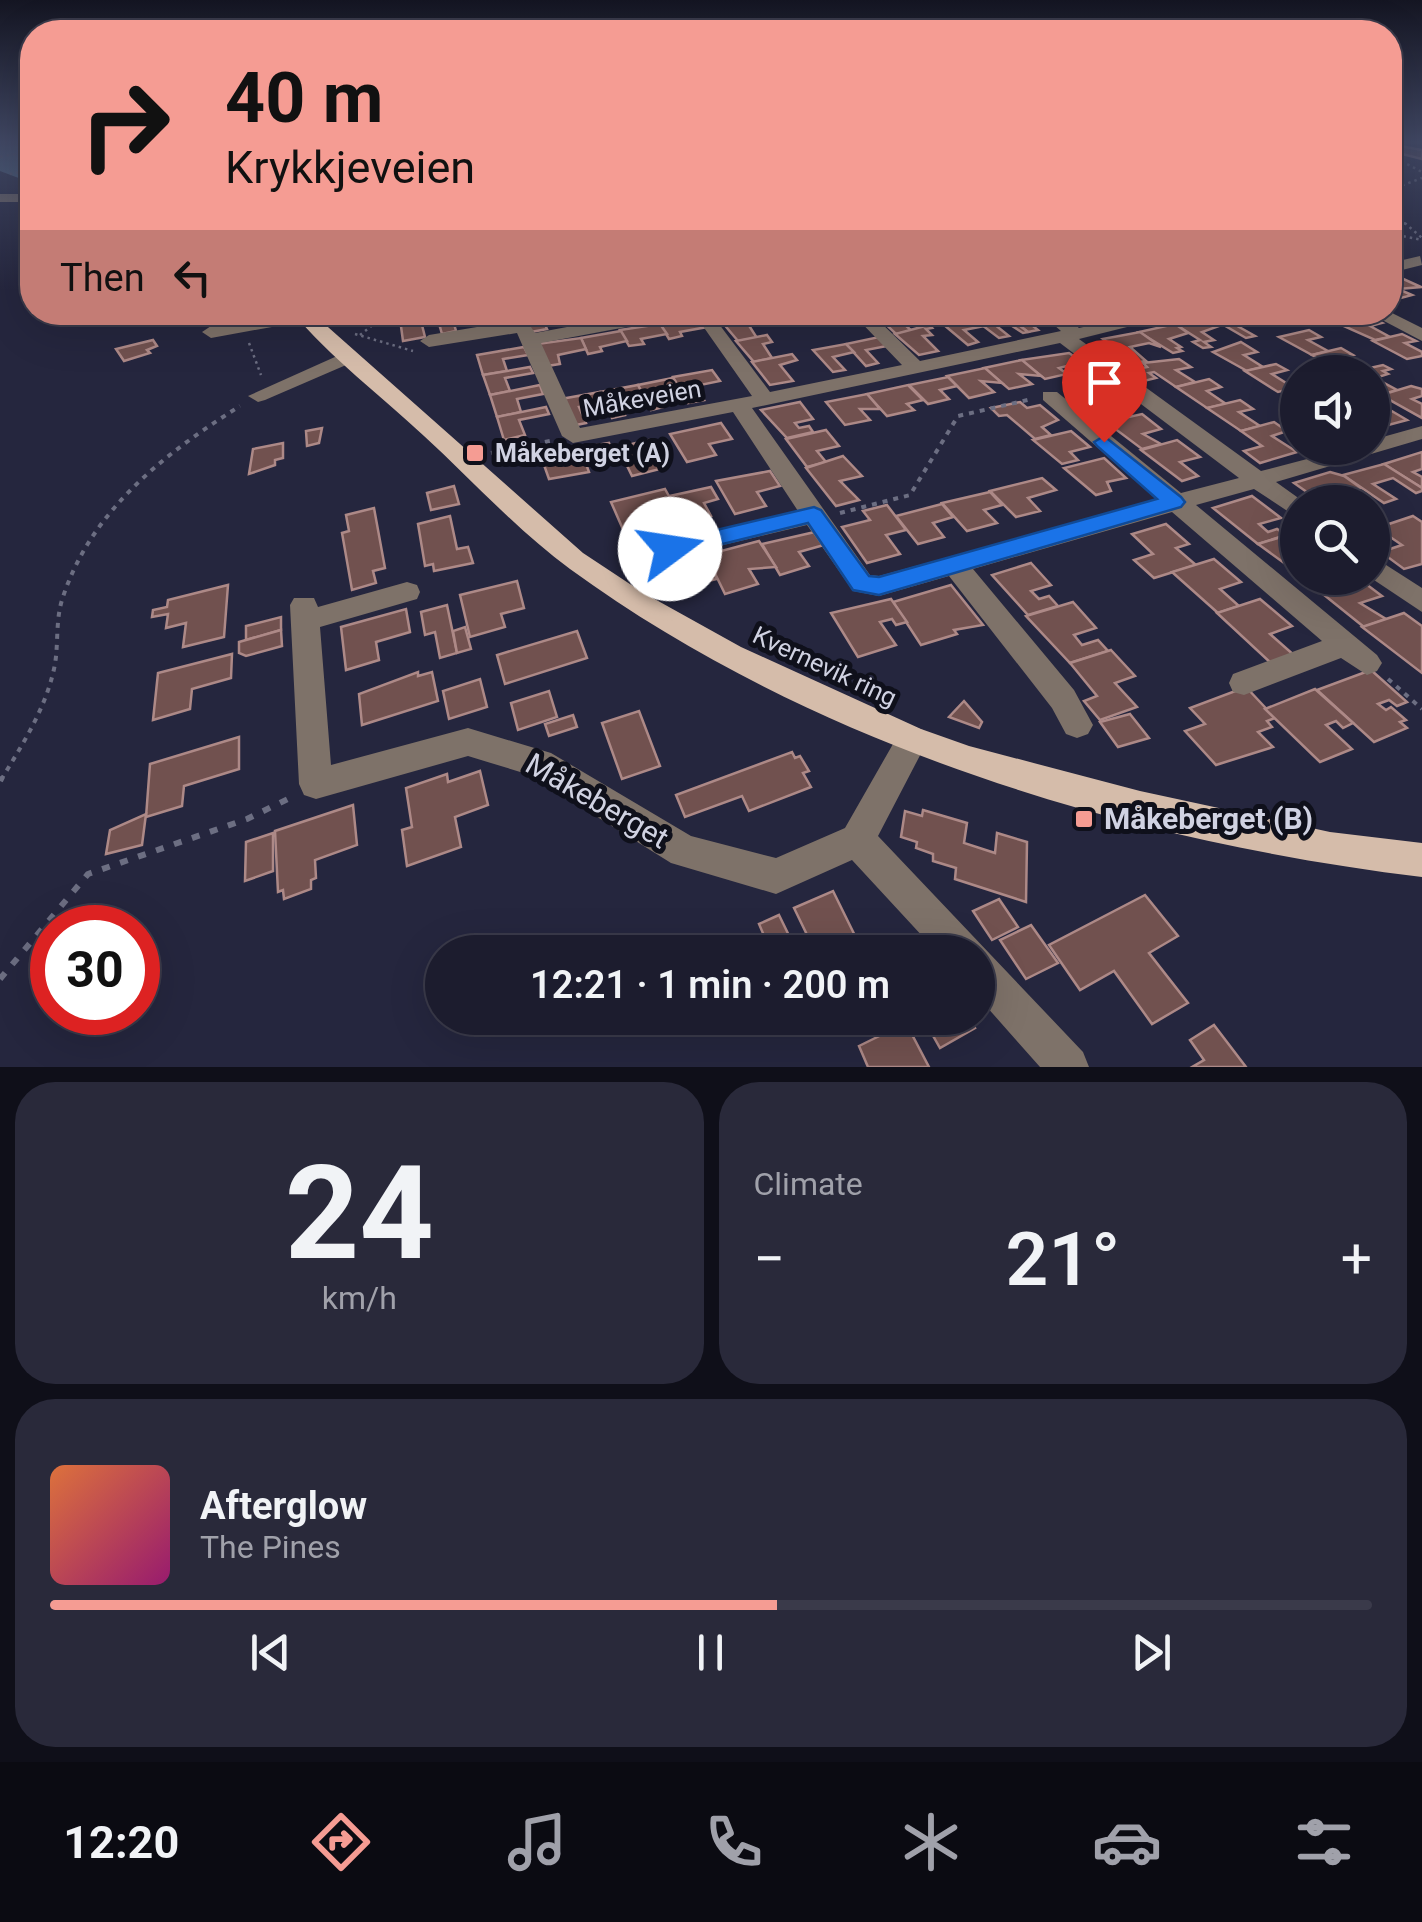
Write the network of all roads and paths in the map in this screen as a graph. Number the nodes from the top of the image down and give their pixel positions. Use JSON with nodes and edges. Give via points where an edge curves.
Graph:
{"nodes":[{"id":1,"x":1402,"y":220,"type":"edge"},
{"id":2,"x":1405,"y":222,"type":"junction"},
{"id":3,"x":1402,"y":227,"type":"edge"},
{"id":4,"x":1422,"y":239,"type":"edge"},
{"id":5,"x":264,"y":325,"type":"edge"},
{"id":6,"x":322,"y":325,"type":"edge"},
{"id":7,"x":372,"y":325,"type":"edge"},
{"id":8,"x":605,"y":325,"type":"edge"},
{"id":9,"x":711,"y":325,"type":"edge"},
{"id":10,"x":872,"y":325,"type":"edge"},
{"id":11,"x":1060,"y":325,"type":"edge"},
{"id":12,"x":1117,"y":325,"type":"edge"},
{"id":13,"x":257,"y":326,"type":"junction"},
{"id":14,"x":211,"y":332,"type":"dead end"},
{"id":15,"x":1070,"y":335,"type":"junction"},
{"id":16,"x":450,"y":337,"type":"junction"},
{"id":17,"x":530,"y":338,"type":"junction"},
{"id":18,"x":429,"y":341,"type":"dead end"},
{"id":19,"x":352,"y":342,"type":"junction"},
{"id":20,"x":916,"y":368,"type":"junction"},
{"id":21,"x":1120,"y":378,"type":"junction"},
{"id":22,"x":258,"y":396,"type":"junction"},
{"id":23,"x":1050,"y":396,"type":"joint"},
{"id":24,"x":766,"y":398,"type":"junction"},
{"id":25,"x":1020,"y":401,"type":"dead end"},
{"id":26,"x":739,"y":405,"type":"junction"},
{"id":27,"x":1422,"y":432,"type":"edge"},
{"id":28,"x":573,"y":436,"type":"junction"},
{"id":29,"x":1390,"y":442,"type":"edge"},
{"id":30,"x":481,"y":454,"type":"dead end"},
{"id":31,"x":1309,"y":465,"type":"edge"},
{"id":32,"x":1257,"y":480,"type":"junction"},
{"id":33,"x":1280,"y":497,"type":"edge"},
{"id":34,"x":1174,"y":502,"type":"junction"},
{"id":35,"x":819,"y":516,"type":"junction"},
{"id":36,"x":670,"y":549,"type":"dead end"},
{"id":37,"x":955,"y":565,"type":"junction"},
{"id":38,"x":1390,"y":579,"type":"edge"},
{"id":39,"x":408,"y":592,"type":"dead end"},
{"id":40,"x":1422,"y":602,"type":"edge"},
{"id":41,"x":1356,"y":654,"type":"junction"},
{"id":42,"x":1244,"y":683,"type":"dead end"},
{"id":43,"x":1422,"y":709,"type":"edge"},
{"id":44,"x":1077,"y":725,"type":"dead end"},
{"id":45,"x":912,"y":740,"type":"junction"},
{"id":46,"x":0,"y":781,"type":"edge"},
{"id":47,"x":316,"y":784,"type":"junction"},
{"id":48,"x":857,"y":840,"type":"junction"},
{"id":49,"x":1422,"y":860,"type":"edge"},
{"id":50,"x":947,"y":935,"type":"edge"},
{"id":51,"x":0,"y":979,"type":"edge"},
{"id":52,"x":995,"y":987,"type":"edge"},
{"id":53,"x":1068,"y":1067,"type":"edge"}],
"edges":[{"from":1,"to":2,"type":"path"},
{"from":2,"to":3,"type":"path"},
{"from":2,"to":4,"type":"path"},
{"from":5,"to":13,"type":"street"},
{"from":6,"to":19,"type":"main road","name":"Kvernevik ring"},
{"from":7,"to":19,"type":"path"},
{"from":8,"to":17,"type":"street"},
{"from":9,"to":24,"type":"street"},
{"from":10,"to":20,"type":"street"},
{"from":11,"to":15,"type":"street"},
{"from":12,"to":15,"type":"street","name":"Måkeveien"},
{"from":13,"to":14,"type":"street"},
{"from":13,"to":22,"type":"path","via":[[247,346],[265,387]]},
{"from":15,"to":20,"type":"street","name":"Måkeveien"},
{"from":15,"to":21,"type":"street"},
{"from":16,"to":17,"type":"street","via":[[519,327]]},
{"from":16,"to":18,"type":"street"},
{"from":16,"to":19,"type":"path","via":[[411,351]]},
{"from":17,"to":28,"type":"street","name":"Måkeveien"},
{"from":19,"to":22,"type":"street"},
{"from":19,"to":45,"type":"main road","name":"Kvernevik ring","via":[[574,559],[731,654]]},
{"from":20,"to":24,"type":"street","name":"Måkeveien"},
{"from":21,"to":23,"type":"path"},
{"from":21,"to":32,"type":"street"},
{"from":22,"to":46,"type":"path","via":[[192,438],[104,514],[61,600],[48,692]]},
{"from":23,"to":34,"type":"street"},
{"from":24,"to":26,"type":"street","name":"Måkeveien"},
{"from":25,"to":35,"type":"path","via":[[958,416],[910,495]]},
{"from":26,"to":28,"type":"street","name":"Måkeveien"},
{"from":26,"to":35,"type":"street"},
{"from":27,"to":29,"type":"street"},
{"from":28,"to":30,"type":"path"},
{"from":31,"to":32,"type":"street"},
{"from":32,"to":33,"type":"street"},
{"from":32,"to":34,"type":"street"},
{"from":34,"to":37,"type":"street"},
{"from":34,"to":41,"type":"street"},
{"from":35,"to":36,"type":"street"},
{"from":35,"to":37,"type":"street","via":[[862,584],[879,586]]},
{"from":37,"to":44,"type":"street"},
{"from":38,"to":40,"type":"street"},
{"from":39,"to":47,"type":"street","via":[[304,614]]},
{"from":41,"to":42,"type":"street"},
{"from":41,"to":43,"type":"path"},
{"from":45,"to":48,"type":"street"},
{"from":45,"to":49,"type":"main road","name":"Kvernevik ring","via":[[1140,808],[1330,849]]},
{"from":47,"to":48,"type":"street","name":"Måkeberget","via":[[468,742],[539,763],[684,851],[776,876]]},
{"from":47,"to":51,"type":"path","via":[[246,820],[88,874]]},
{"from":48,"to":50,"type":"street"},
{"from":52,"to":53,"type":"street"}]}
